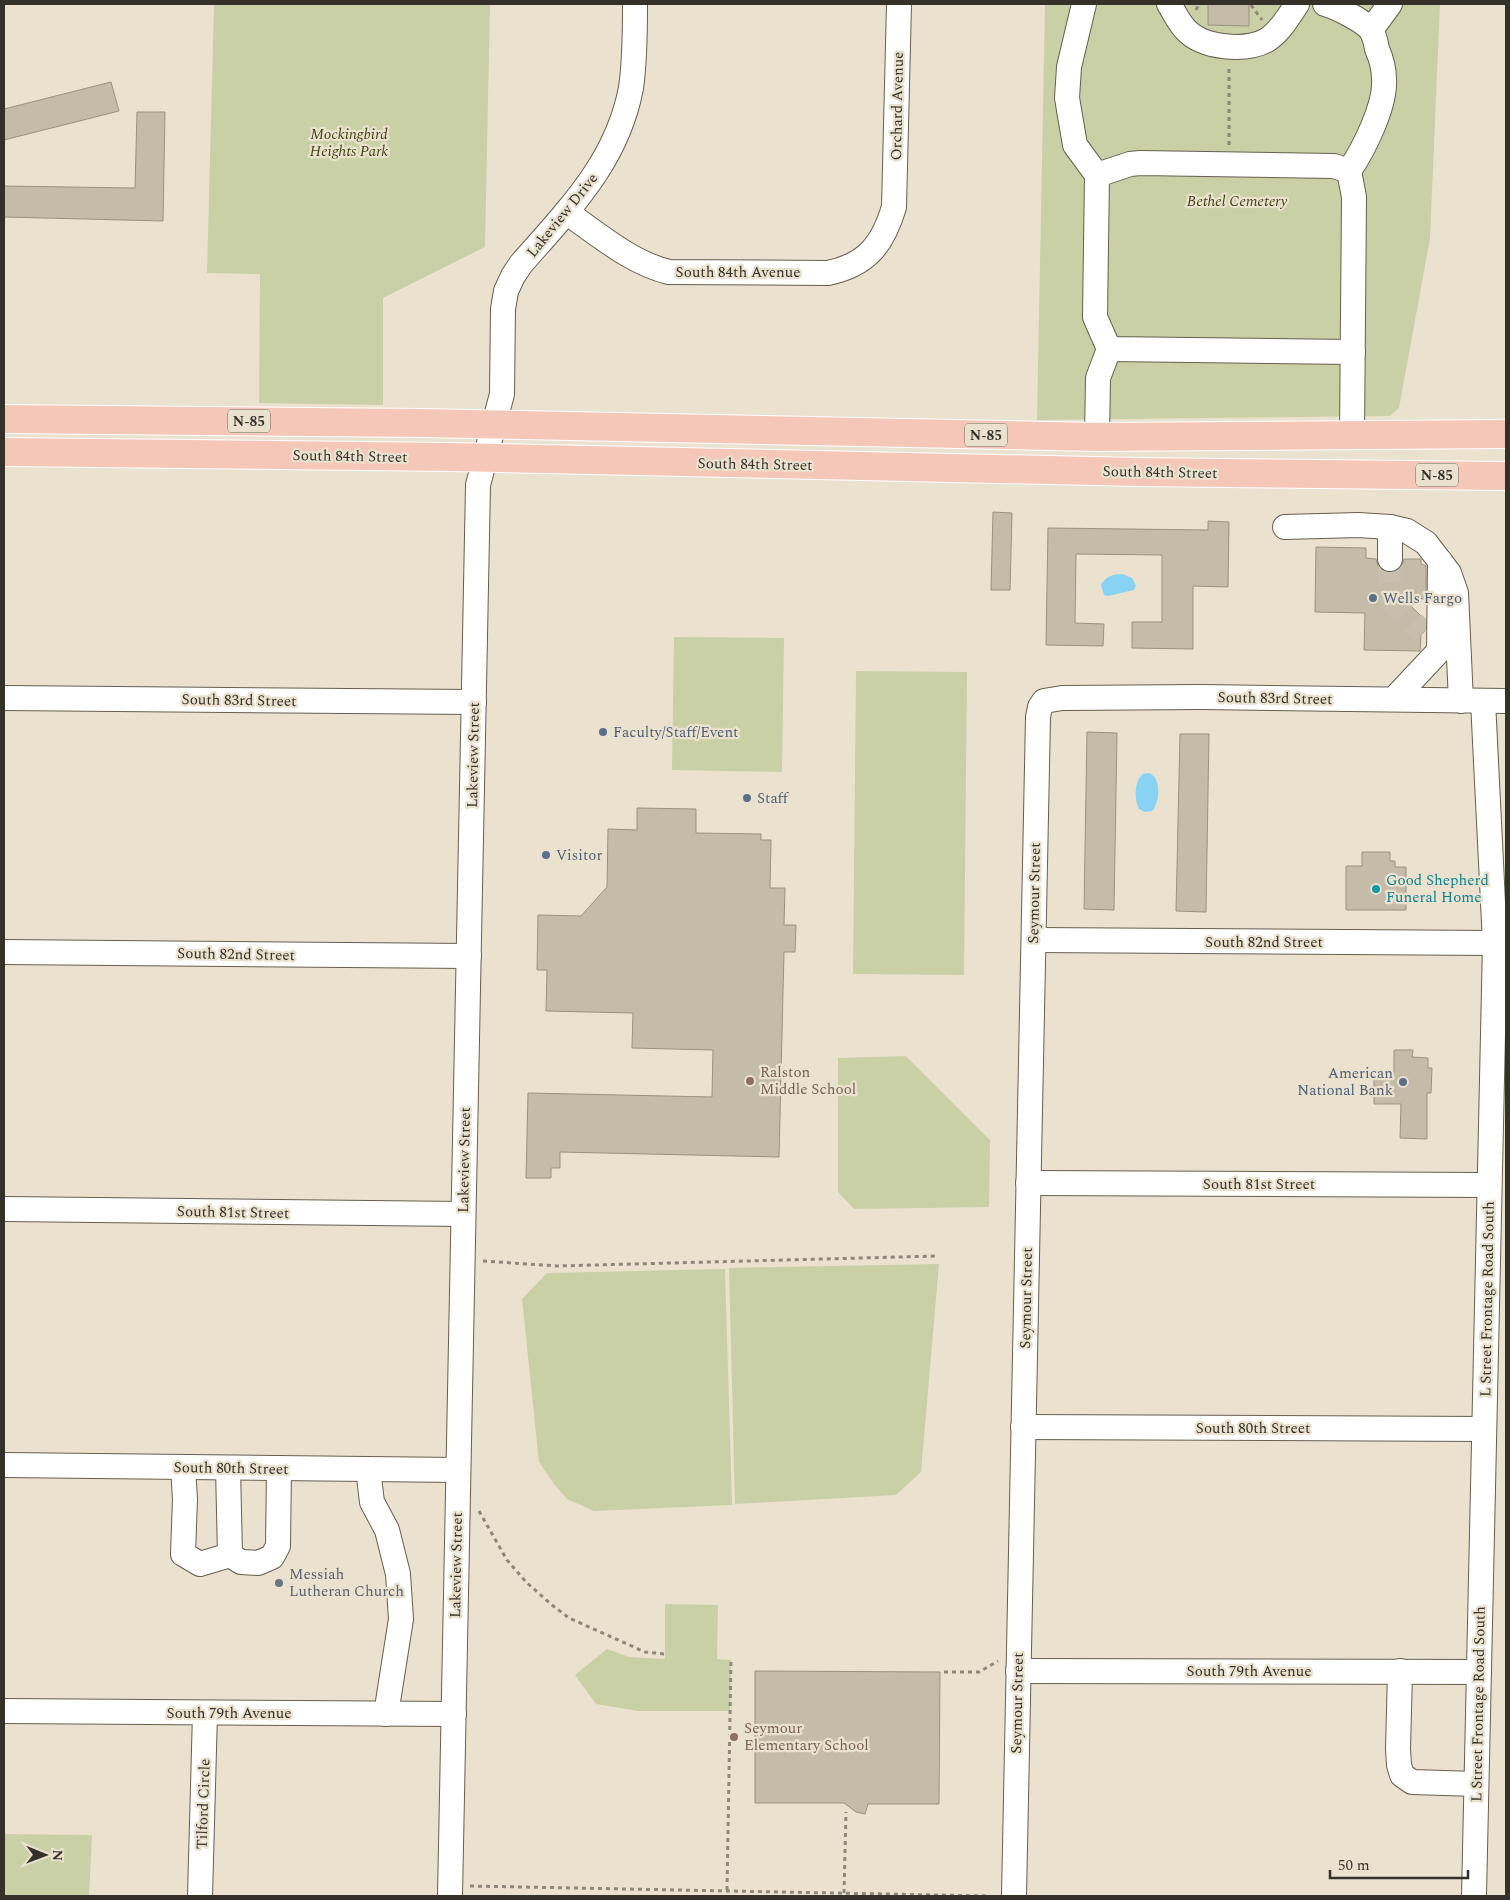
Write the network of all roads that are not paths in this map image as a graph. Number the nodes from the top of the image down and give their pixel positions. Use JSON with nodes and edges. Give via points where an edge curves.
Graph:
{"nodes":[{"id":1,"x":636,"y":4,"type":"edge"},
{"id":2,"x":899,"y":4,"type":"edge"},
{"id":3,"x":1084,"y":4,"type":"edge"},
{"id":4,"x":1169,"y":4,"type":"edge"},
{"id":5,"x":1297,"y":4,"type":"edge"},
{"id":6,"x":1325,"y":4,"type":"edge"},
{"id":7,"x":1390,"y":4,"type":"edge"},
{"id":8,"x":1371,"y":30,"type":"junction"},
{"id":9,"x":1349,"y":171,"type":"junction"},
{"id":10,"x":1097,"y":174,"type":"junction"},
{"id":11,"x":894,"y":208,"type":"joint"},
{"id":12,"x":566,"y":212,"type":"junction"},
{"id":13,"x":1109,"y":349,"type":"junction"},
{"id":14,"x":1353,"y":352,"type":"junction"},
{"id":15,"x":4,"y":419,"type":"edge"},
{"id":16,"x":494,"y":426,"type":"junction"},
{"id":17,"x":1506,"y":434,"type":"edge"},
{"id":18,"x":1352,"y":435,"type":"junction"},
{"id":19,"x":1097,"y":437,"type":"junction"},
{"id":20,"x":4,"y":452,"type":"edge"},
{"id":21,"x":486,"y":458,"type":"junction"},
{"id":22,"x":1506,"y":476,"type":"edge"},
{"id":23,"x":1285,"y":527,"type":"dead end"},
{"id":24,"x":1390,"y":527,"type":"junction"},
{"id":25,"x":1390,"y":559,"type":"tunnel mouth"},
{"id":26,"x":1440,"y":559,"type":"junction"},
{"id":27,"x":1423,"y":633,"type":"tunnel mouth"},
{"id":28,"x":1439,"y":651,"type":"junction"},
{"id":29,"x":1460,"y":669,"type":"junction"},
{"id":30,"x":4,"y":698,"type":"edge"},
{"id":31,"x":1394,"y":700,"type":"junction"},
{"id":32,"x":1044,"y":701,"type":"joint"},
{"id":33,"x":1472,"y":701,"type":"junction"},
{"id":34,"x":1506,"y":701,"type":"edge"},
{"id":35,"x":474,"y":702,"type":"junction"},
{"id":36,"x":1034,"y":940,"type":"junction"},
{"id":37,"x":1494,"y":942,"type":"junction"},
{"id":38,"x":4,"y":952,"type":"edge"},
{"id":39,"x":469,"y":956,"type":"junction"},
{"id":40,"x":1028,"y":1184,"type":"junction"},
{"id":41,"x":1489,"y":1185,"type":"junction"},
{"id":42,"x":4,"y":1210,"type":"edge"},
{"id":43,"x":463,"y":1214,"type":"junction"},
{"id":44,"x":1023,"y":1426,"type":"junction"},
{"id":45,"x":1484,"y":1429,"type":"junction"},
{"id":46,"x":4,"y":1465,"type":"edge"},
{"id":47,"x":183,"y":1467,"type":"junction"},
{"id":48,"x":228,"y":1468,"type":"junction"},
{"id":49,"x":279,"y":1468,"type":"junction"},
{"id":50,"x":368,"y":1469,"type":"junction"},
{"id":51,"x":458,"y":1470,"type":"junction"},
{"id":52,"x":230,"y":1555,"type":"junction"},
{"id":53,"x":1011,"y":1664,"type":"junction"},
{"id":54,"x":1400,"y":1671,"type":"junction"},
{"id":55,"x":1479,"y":1672,"type":"junction"},
{"id":56,"x":4,"y":1711,"type":"edge"},
{"id":57,"x":206,"y":1713,"type":"junction"},
{"id":58,"x":386,"y":1714,"type":"junction"},
{"id":59,"x":454,"y":1714,"type":"junction"},
{"id":60,"x":1476,"y":1784,"type":"junction"},
{"id":61,"x":458,"y":1891,"type":"edge"},
{"id":62,"x":200,"y":1896,"type":"edge"},
{"id":63,"x":1014,"y":1896,"type":"edge"},
{"id":64,"x":1474,"y":1896,"type":"edge"}],
"edges":[{"from":1,"to":12,"type":"street","name":"Lakeview Drive","via":[[632,79],[623,120],[598,171]]},
{"from":2,"to":11,"type":"street","name":"Orchard Avenue"},
{"from":3,"to":10,"type":"street","via":[[1069,67],[1067,98],[1075,145]]},
{"from":4,"to":5,"type":"street","via":[[1185,30],[1203,42],[1229,46],[1267,40]]},
{"from":6,"to":8,"type":"street","via":[[1334,6]]},
{"from":7,"to":8,"type":"street"},
{"from":8,"to":9,"type":"street","via":[[1383,71],[1384,93],[1361,153]]},
{"from":9,"to":10,"type":"street","via":[[1334,166],[1140,163]]},
{"from":9,"to":14,"type":"street","via":[[1354,197]]},
{"from":10,"to":13,"type":"street","via":[[1095,317]]},
{"from":11,"to":12,"type":"street","name":"South 84th Avenue","via":[[888,228],[870,253],[856,264],[828,273],[669,272],[654,269],[632,258]]},
{"from":12,"to":16,"type":"street","name":"Lakeview Drive","via":[[521,264],[506,291],[502,394]]},
{"from":13,"to":14,"type":"street"},
{"from":13,"to":19,"type":"street","via":[[1098,378]]},
{"from":14,"to":18,"type":"street"},
{"from":15,"to":16,"type":"main road","number":"N-85"},
{"from":16,"to":19,"type":"main road","number":"N-85"},
{"from":16,"to":21,"type":"street","name":"Lakeview Street"},
{"from":17,"to":18,"type":"main road","number":"N-85"},
{"from":18,"to":19,"type":"main road","number":"N-85"},
{"from":20,"to":21,"type":"main road","name":"South 84th Street","number":"N-85"},
{"from":21,"to":22,"type":"main road","name":"South 84th Street","number":"N-85","via":[[1128,472]]},
{"from":21,"to":35,"type":"street","name":"Lakeview Street","via":[[478,485]]},
{"from":23,"to":24,"type":"street","name":"L Street Frontage Road South"},
{"from":24,"to":25,"type":"street"},
{"from":24,"to":26,"type":"street","name":"L Street Frontage Road South","via":[[1416,536]]},
{"from":26,"to":28,"type":"street"},
{"from":26,"to":29,"type":"street","name":"L Street Frontage Road South","via":[[1456,593]]},
{"from":27,"to":28,"type":"street"},
{"from":28,"to":29,"type":"street"},
{"from":28,"to":31,"type":"street"},
{"from":29,"to":33,"type":"street","name":"L Street Frontage Road South"},
{"from":30,"to":35,"type":"street","name":"South 83rd Street"},
{"from":31,"to":32,"type":"street","name":"South 83rd Street","via":[[1072,698]]},
{"from":31,"to":33,"type":"street","name":"South 83rd Street"},
{"from":32,"to":36,"type":"street","name":"Seymour Street","via":[[1038,716]]},
{"from":33,"to":34,"type":"street","name":"South 83rd Street"},
{"from":33,"to":37,"type":"street","name":"L Street Frontage Road South"},
{"from":35,"to":39,"type":"street","name":"Lakeview Street"},
{"from":36,"to":37,"type":"street","name":"South 82nd Street"},
{"from":36,"to":40,"type":"street","name":"Seymour Street"},
{"from":37,"to":41,"type":"street","name":"L Street Frontage Road South"},
{"from":38,"to":39,"type":"street","name":"South 82nd Street"},
{"from":39,"to":43,"type":"street","name":"Lakeview Street"},
{"from":40,"to":41,"type":"street","name":"South 81st Street"},
{"from":40,"to":44,"type":"street","name":"Seymour Street"},
{"from":41,"to":45,"type":"street","name":"L Street Frontage Road South"},
{"from":42,"to":43,"type":"street","name":"South 81st Street"},
{"from":43,"to":51,"type":"street","name":"Lakeview Street"},
{"from":44,"to":45,"type":"street","name":"South 80th Street"},
{"from":44,"to":53,"type":"street","name":"Seymour Street"},
{"from":45,"to":55,"type":"street","name":"L Street Frontage Road South"},
{"from":46,"to":47,"type":"street","name":"South 80th Street"},
{"from":47,"to":48,"type":"street","name":"South 80th Street"},
{"from":47,"to":52,"type":"street","via":[[184,1554],[200,1564]]},
{"from":48,"to":49,"type":"street","name":"South 80th Street"},
{"from":48,"to":52,"type":"street"},
{"from":49,"to":50,"type":"street","name":"South 80th Street"},
{"from":49,"to":52,"type":"street","via":[[278,1546],[272,1557],[258,1563],[241,1562]]},
{"from":50,"to":51,"type":"street","name":"South 80th Street"},
{"from":50,"to":58,"type":"street","via":[[372,1502],[387,1530],[398,1574],[401,1619]]},
{"from":51,"to":59,"type":"street","name":"Lakeview Street"},
{"from":53,"to":54,"type":"street","name":"South 79th Avenue"},
{"from":53,"to":63,"type":"street","name":"Seymour Street"},
{"from":54,"to":55,"type":"street","name":"South 79th Avenue"},
{"from":54,"to":60,"type":"street","via":[[1398,1749],[1402,1775],[1412,1782]]},
{"from":55,"to":60,"type":"street","name":"L Street Frontage Road South"},
{"from":56,"to":57,"type":"street","name":"South 79th Avenue"},
{"from":57,"to":58,"type":"street","name":"South 79th Avenue"},
{"from":57,"to":62,"type":"street","name":"Tilford Circle"},
{"from":58,"to":59,"type":"street","name":"South 79th Avenue"},
{"from":59,"to":61,"type":"street","name":"Lakeview Street"},
{"from":60,"to":64,"type":"street","name":"L Street Frontage Road South"}]}
